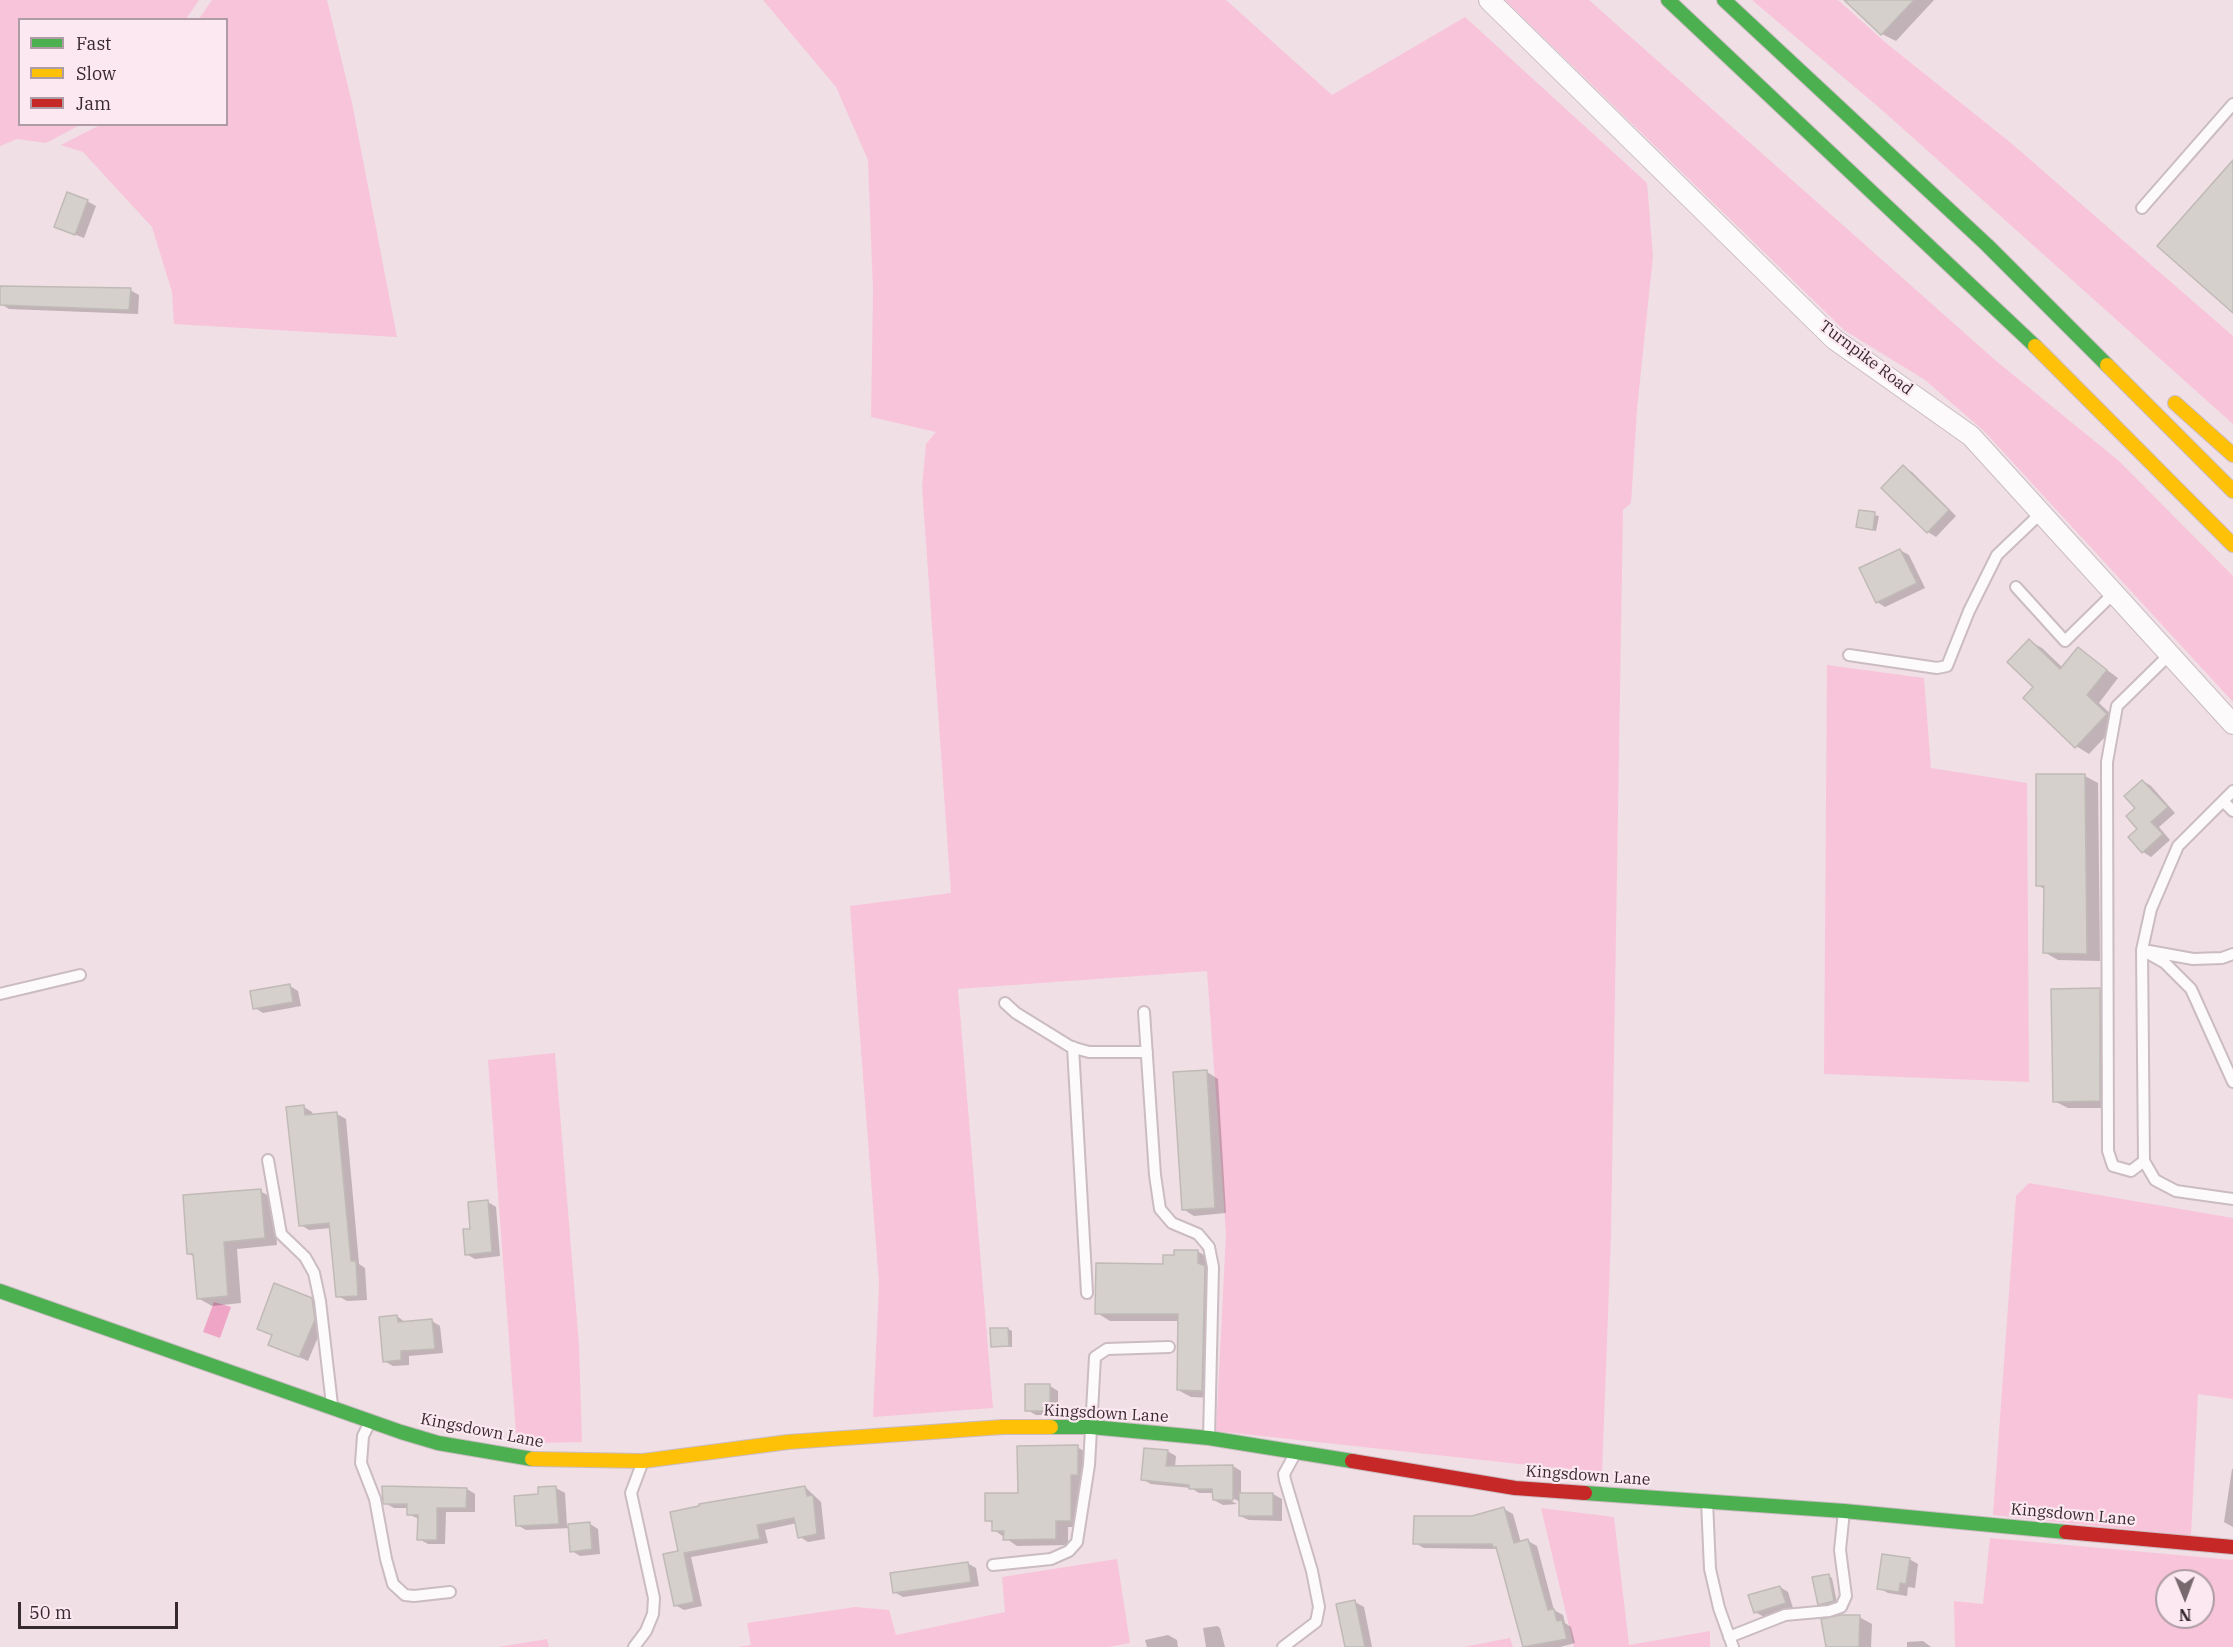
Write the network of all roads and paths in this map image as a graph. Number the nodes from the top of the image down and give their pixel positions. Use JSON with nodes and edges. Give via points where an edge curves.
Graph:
{"nodes":[{"id":1,"x":1489,"y":0,"type":"edge"},
{"id":2,"x":1668,"y":0,"type":"edge"},
{"id":3,"x":1724,"y":0,"type":"edge"},
{"id":4,"x":2233,"y":104,"type":"edge"},
{"id":5,"x":2142,"y":208,"type":"dead end"},
{"id":6,"x":1987,"y":246,"type":"junction"},
{"id":7,"x":2119,"y":356,"type":"dead end"},
{"id":8,"x":2163,"y":393,"type":"dead end"},
{"id":9,"x":2233,"y":455,"type":"edge"},
{"id":10,"x":2233,"y":491,"type":"edge"},
{"id":11,"x":2041,"y":513,"type":"junction"},
{"id":12,"x":2233,"y":544,"type":"edge"},
{"id":13,"x":2016,"y":587,"type":"dead end"},
{"id":14,"x":2114,"y":593,"type":"junction"},
{"id":15,"x":2170,"y":654,"type":"junction"},
{"id":16,"x":1849,"y":655,"type":"dead end"},
{"id":17,"x":2233,"y":724,"type":"edge"},
{"id":18,"x":2233,"y":791,"type":"edge"},
{"id":19,"x":2223,"y":801,"type":"junction"},
{"id":20,"x":2233,"y":811,"type":"edge"},
{"id":21,"x":2142,"y":950,"type":"junction"},
{"id":22,"x":2233,"y":954,"type":"edge"},
{"id":23,"x":80,"y":975,"type":"dead end"},
{"id":24,"x":0,"y":994,"type":"edge"},
{"id":25,"x":1005,"y":1003,"type":"dead end"},
{"id":26,"x":1144,"y":1012,"type":"dead end"},
{"id":27,"x":1073,"y":1047,"type":"junction"},
{"id":28,"x":1147,"y":1052,"type":"junction"},
{"id":29,"x":2233,"y":1082,"type":"edge"},
{"id":30,"x":268,"y":1160,"type":"dead end"},
{"id":31,"x":2144,"y":1161,"type":"junction"},
{"id":32,"x":2233,"y":1199,"type":"edge"},
{"id":33,"x":0,"y":1291,"type":"edge"},
{"id":34,"x":1087,"y":1293,"type":"dead end"},
{"id":35,"x":1169,"y":1347,"type":"dead end"},
{"id":36,"x":332,"y":1408,"type":"junction"},
{"id":37,"x":370,"y":1422,"type":"junction"},
{"id":38,"x":1091,"y":1427,"type":"junction"},
{"id":39,"x":1209,"y":1438,"type":"junction"},
{"id":40,"x":1295,"y":1454,"type":"junction"},
{"id":41,"x":643,"y":1461,"type":"junction"},
{"id":42,"x":1707,"y":1501,"type":"junction"},
{"id":43,"x":1844,"y":1511,"type":"junction"},
{"id":44,"x":2233,"y":1547,"type":"edge"},
{"id":45,"x":993,"y":1565,"type":"dead end"},
{"id":46,"x":450,"y":1592,"type":"dead end"},
{"id":47,"x":1731,"y":1642,"type":"edge"},
{"id":48,"x":634,"y":1647,"type":"edge"},
{"id":49,"x":1283,"y":1647,"type":"edge"}],
"edges":[{"from":1,"to":11,"type":"street","name":"Turnpike Road","via":[[1834,339],[1971,436]]},
{"from":2,"to":12,"type":"main road","via":[[2013,323]]},
{"from":3,"to":6,"type":"main road"},
{"from":4,"to":5,"type":"lane"},
{"from":6,"to":7,"type":"main road"},
{"from":6,"to":10,"type":"main road"},
{"from":8,"to":9,"type":"main road"},
{"from":11,"to":14,"type":"street","name":"Turnpike Road"},
{"from":11,"to":16,"type":"lane","via":[[1997,555],[1947,666],[1937,668]]},
{"from":13,"to":14,"type":"lane","via":[[2066,641]]},
{"from":14,"to":15,"type":"street","name":"Turnpike Road"},
{"from":15,"to":17,"type":"street","name":"Turnpike Road"},
{"from":15,"to":31,"type":"lane","via":[[2117,706],[2107,762],[2108,1151],[2113,1166],[2131,1171]]},
{"from":18,"to":19,"type":"lane"},
{"from":19,"to":20,"type":"lane"},
{"from":19,"to":21,"type":"lane","via":[[2178,846],[2151,909]]},
{"from":21,"to":22,"type":"lane","via":[[2193,959]]},
{"from":21,"to":29,"type":"lane","via":[[2165,963],[2191,989]]},
{"from":21,"to":31,"type":"lane"},
{"from":23,"to":24,"type":"lane"},
{"from":25,"to":27,"type":"lane"},
{"from":26,"to":28,"type":"lane"},
{"from":27,"to":28,"type":"lane","via":[[1100,1053]]},
{"from":27,"to":34,"type":"lane"},
{"from":28,"to":39,"type":"lane","via":[[1160,1209],[1172,1223],[1198,1234],[1209,1247],[1213,1267]]},
{"from":30,"to":36,"type":"lane","via":[[281,1234],[305,1257],[314,1273]]},
{"from":31,"to":32,"type":"lane","via":[[2155,1180],[2176,1191]]},
{"from":33,"to":36,"type":"main road","name":"Kingsdown Lane"},
{"from":35,"to":38,"type":"lane","via":[[1107,1349],[1095,1357]]},
{"from":36,"to":37,"type":"main road","name":"Kingsdown Lane"},
{"from":37,"to":41,"type":"main road","name":"Kingsdown Lane","via":[[438,1443],[526,1459]]},
{"from":37,"to":46,"type":"lane","via":[[360,1456],[375,1499],[393,1584],[405,1595]]},
{"from":38,"to":39,"type":"main road","name":"Kingsdown Lane"},
{"from":38,"to":41,"type":"main road","name":"Kingsdown Lane","via":[[1003,1427],[799,1441]]},
{"from":38,"to":45,"type":"lane","via":[[1085,1505],[1077,1542],[1052,1559]]},
{"from":39,"to":40,"type":"main road","name":"Kingsdown Lane"},
{"from":40,"to":42,"type":"main road","name":"Kingsdown Lane","via":[[1515,1488]]},
{"from":40,"to":49,"type":"lane","via":[[1284,1474],[1319,1607],[1316,1622]]},
{"from":41,"to":48,"type":"lane","via":[[631,1493],[654,1598],[653,1614]]},
{"from":42,"to":43,"type":"main road","name":"Kingsdown Lane"},
{"from":42,"to":47,"type":"lane","via":[[1710,1569]]},
{"from":43,"to":44,"type":"main road","name":"Kingsdown Lane"},
{"from":43,"to":47,"type":"lane","via":[[1840,1550],[1846,1596],[1841,1606],[1829,1611],[1785,1615]]}]}
